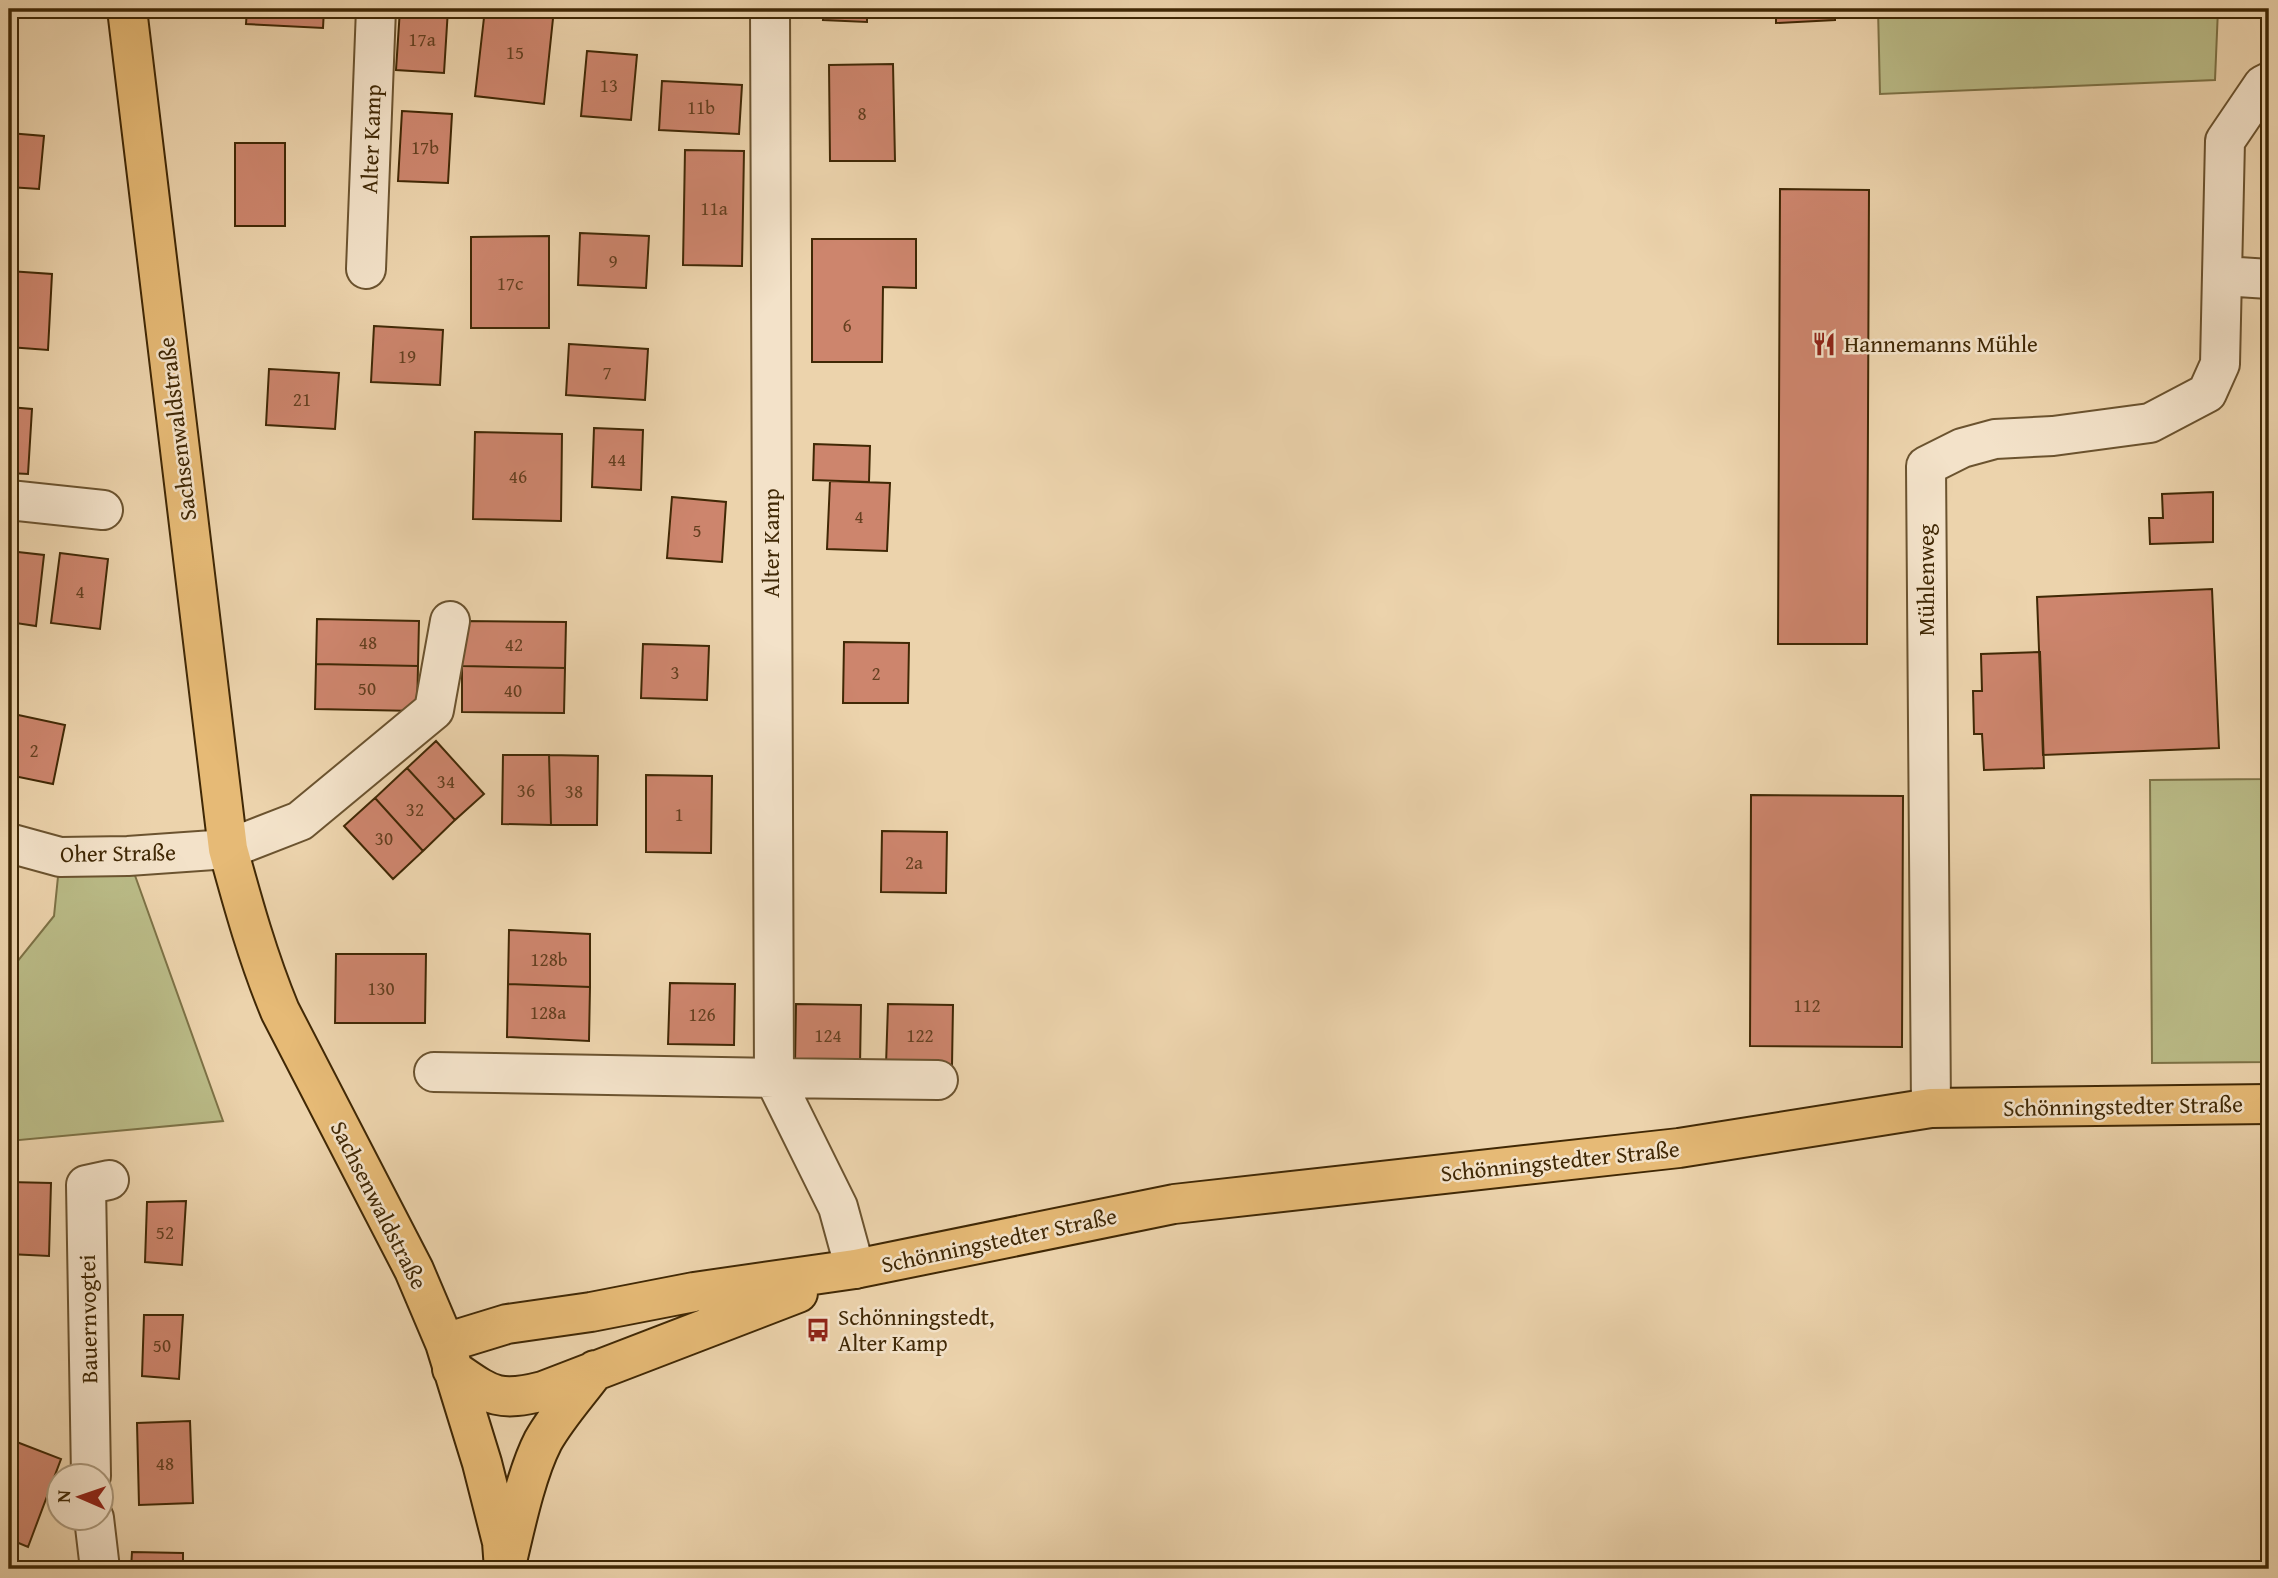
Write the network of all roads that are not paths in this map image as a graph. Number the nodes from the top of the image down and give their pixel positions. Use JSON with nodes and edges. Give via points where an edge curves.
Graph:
{"nodes":[{"id":1,"x":127,"y":9,"type":"edge"},
{"id":2,"x":376,"y":9,"type":"edge"},
{"id":3,"x":770,"y":9,"type":"edge"},
{"id":4,"x":2269,"y":82,"type":"edge"},
{"id":5,"x":366,"y":270,"type":"dead end"},
{"id":6,"x":2223,"y":276,"type":"junction"},
{"id":7,"x":2269,"y":279,"type":"edge"},
{"id":8,"x":9,"y":500,"type":"edge"},
{"id":9,"x":103,"y":510,"type":"dead end"},
{"id":10,"x":450,"y":621,"type":"dead end"},
{"id":11,"x":9,"y":843,"type":"edge"},
{"id":12,"x":228,"y":849,"type":"junction"},
{"id":13,"x":434,"y":1072,"type":"dead end"},
{"id":14,"x":774,"y":1078,"type":"junction"},
{"id":15,"x":938,"y":1080,"type":"dead end"},
{"id":16,"x":2269,"y":1104,"type":"edge"},
{"id":17,"x":1931,"y":1108,"type":"junction"},
{"id":18,"x":109,"y":1180,"type":"dead end"},
{"id":19,"x":855,"y":1269,"type":"junction"},
{"id":20,"x":449,"y":1356,"type":"junction"},
{"id":21,"x":595,"y":1370,"type":"junction"},
{"id":22,"x":91,"y":1462,"type":"edge"},
{"id":23,"x":96,"y":1532,"type":"edge"},
{"id":24,"x":100,"y":1569,"type":"edge"},
{"id":25,"x":505,"y":1569,"type":"edge"}],
"edges":[{"from":1,"to":12,"type":"main road","name":"Sachsenwaldstraße"},
{"from":2,"to":5,"type":"street","name":"Alter Kamp"},
{"from":3,"to":14,"type":"street","name":"Alter Kamp"},
{"from":4,"to":6,"type":"street","name":"Mühlenweg","via":[[2225,141]]},
{"from":6,"to":7,"type":"street"},
{"from":6,"to":17,"type":"street","name":"Mühlenweg","via":[[2220,364],[2207,393],[2150,423],[1995,439],[1962,448],[1926,466]]},
{"from":8,"to":9,"type":"street"},
{"from":10,"to":12,"type":"street","via":[[434,710],[300,821]]},
{"from":11,"to":12,"type":"street","name":"Oher Straße","via":[[60,857]]},
{"from":12,"to":20,"type":"main road","name":"Sachsenwaldstraße","via":[[252,936],[280,1011],[414,1270]]},
{"from":13,"to":14,"type":"street"},
{"from":14,"to":15,"type":"street"},
{"from":14,"to":19,"type":"street","name":"Schönningstedter Straße","via":[[838,1206]]},
{"from":16,"to":17,"type":"main road","name":"Schönningstedter Straße"},
{"from":17,"to":19,"type":"main road","name":"Schönningstedter Straße","via":[[1679,1149],[1174,1204]]},
{"from":18,"to":22,"type":"street","name":"Bauernvogtei","via":[[86,1185]]},
{"from":19,"to":20,"type":"main road","name":"Schönningstedter Straße","via":[[508,1324]]},
{"from":19,"to":21,"type":"main road"},
{"from":20,"to":21,"type":"main road","via":[[486,1392],[505,1397],[543,1391]]},
{"from":20,"to":25,"type":"main road","name":"Sachsenwaldstraße","via":[[482,1463]]},
{"from":21,"to":25,"type":"main road","via":[[542,1444]]},
{"from":23,"to":24,"type":"street"}]}
